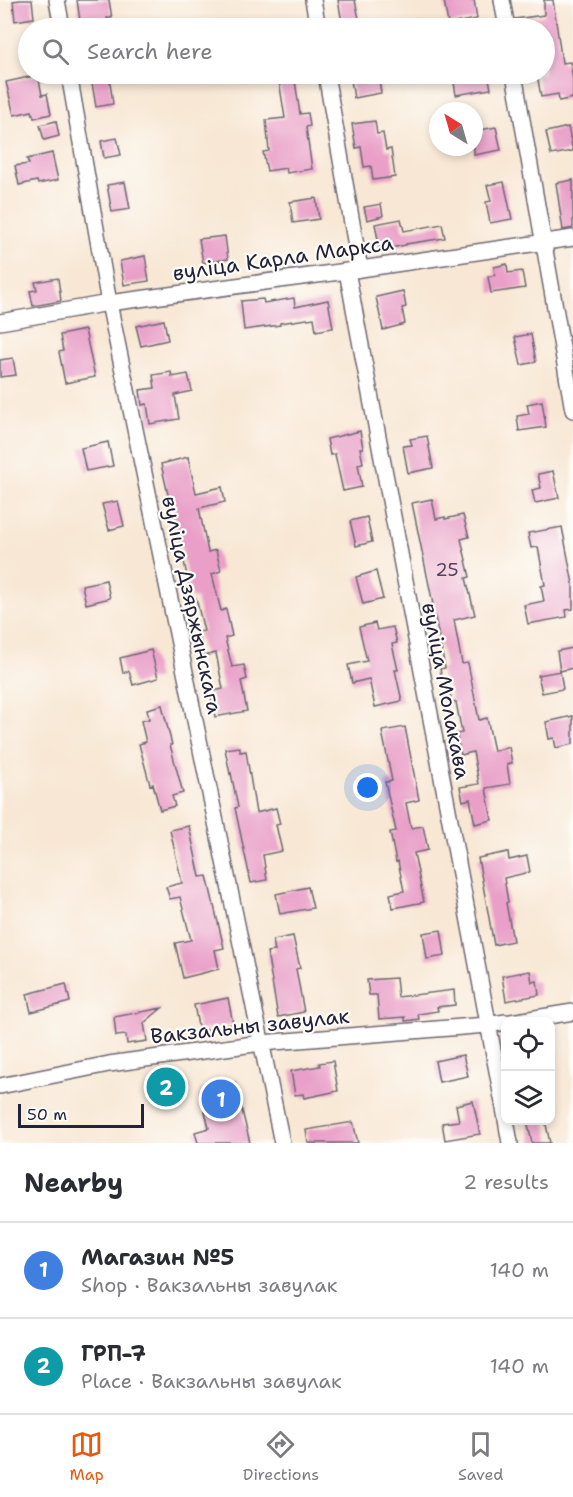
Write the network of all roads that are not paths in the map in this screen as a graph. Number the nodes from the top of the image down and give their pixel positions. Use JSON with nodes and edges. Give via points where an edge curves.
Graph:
{"nodes":[{"id":1,"x":57,"y":0,"type":"edge"},
{"id":2,"x":313,"y":0,"type":"edge"},
{"id":3,"x":502,"y":0,"type":"edge"},
{"id":4,"x":60,"y":18,"type":"edge"},
{"id":5,"x":316,"y":18,"type":"edge"},
{"id":6,"x":505,"y":18,"type":"edge"},
{"id":7,"x":71,"y":84,"type":"edge"},
{"id":8,"x":327,"y":84,"type":"edge"},
{"id":9,"x":516,"y":84,"type":"edge"},
{"id":10,"x":573,"y":238,"type":"edge"},
{"id":11,"x":543,"y":242,"type":"junction"},
{"id":12,"x":353,"y":270,"type":"junction"},
{"id":13,"x":109,"y":303,"type":"junction"},
{"id":14,"x":0,"y":322,"type":"edge"},
{"id":15,"x":573,"y":410,"type":"edge"},
{"id":16,"x":573,"y":1012,"type":"edge"},
{"id":17,"x":542,"y":1017,"type":"edge"},
{"id":18,"x":501,"y":1023,"type":"edge"},
{"id":19,"x":487,"y":1025,"type":"junction"},
{"id":20,"x":261,"y":1043,"type":"junction"},
{"id":21,"x":0,"y":1086,"type":"edge"},
{"id":22,"x":501,"y":1095,"type":"edge"},
{"id":23,"x":507,"y":1125,"type":"edge"},
{"id":24,"x":282,"y":1143,"type":"edge"},
{"id":25,"x":510,"y":1143,"type":"edge"}],
"edges":[{"from":1,"to":4,"type":"street"},
{"from":2,"to":5,"type":"street"},
{"from":3,"to":6,"type":"street"},
{"from":7,"to":13,"type":"street","name":"вуліца Дзяржынскага"},
{"from":8,"to":12,"type":"street","name":"вуліца Молакава"},
{"from":9,"to":11,"type":"street"},
{"from":10,"to":11,"type":"street","name":"вуліца Карла Маркса"},
{"from":11,"to":12,"type":"street","name":"вуліца Карла Маркса"},
{"from":11,"to":15,"type":"street"},
{"from":12,"to":13,"type":"street","name":"вуліца Карла Маркса"},
{"from":12,"to":19,"type":"street","name":"вуліца Молакава"},
{"from":13,"to":14,"type":"street","name":"вуліца Карла Маркса"},
{"from":13,"to":20,"type":"street","name":"вуліца Дзяржынскага"},
{"from":16,"to":17,"type":"street"},
{"from":18,"to":19,"type":"street","name":"Вакзальны завулак"},
{"from":19,"to":20,"type":"street","name":"Вакзальны завулак"},
{"from":19,"to":22,"type":"street","name":"вуліца Молакава"},
{"from":20,"to":21,"type":"street","name":"Вакзальны завулак","via":[[109,1064]]},
{"from":20,"to":24,"type":"street","name":"вуліца Дзяржынскага"},
{"from":23,"to":25,"type":"street","name":"вуліца Молакава"}]}
